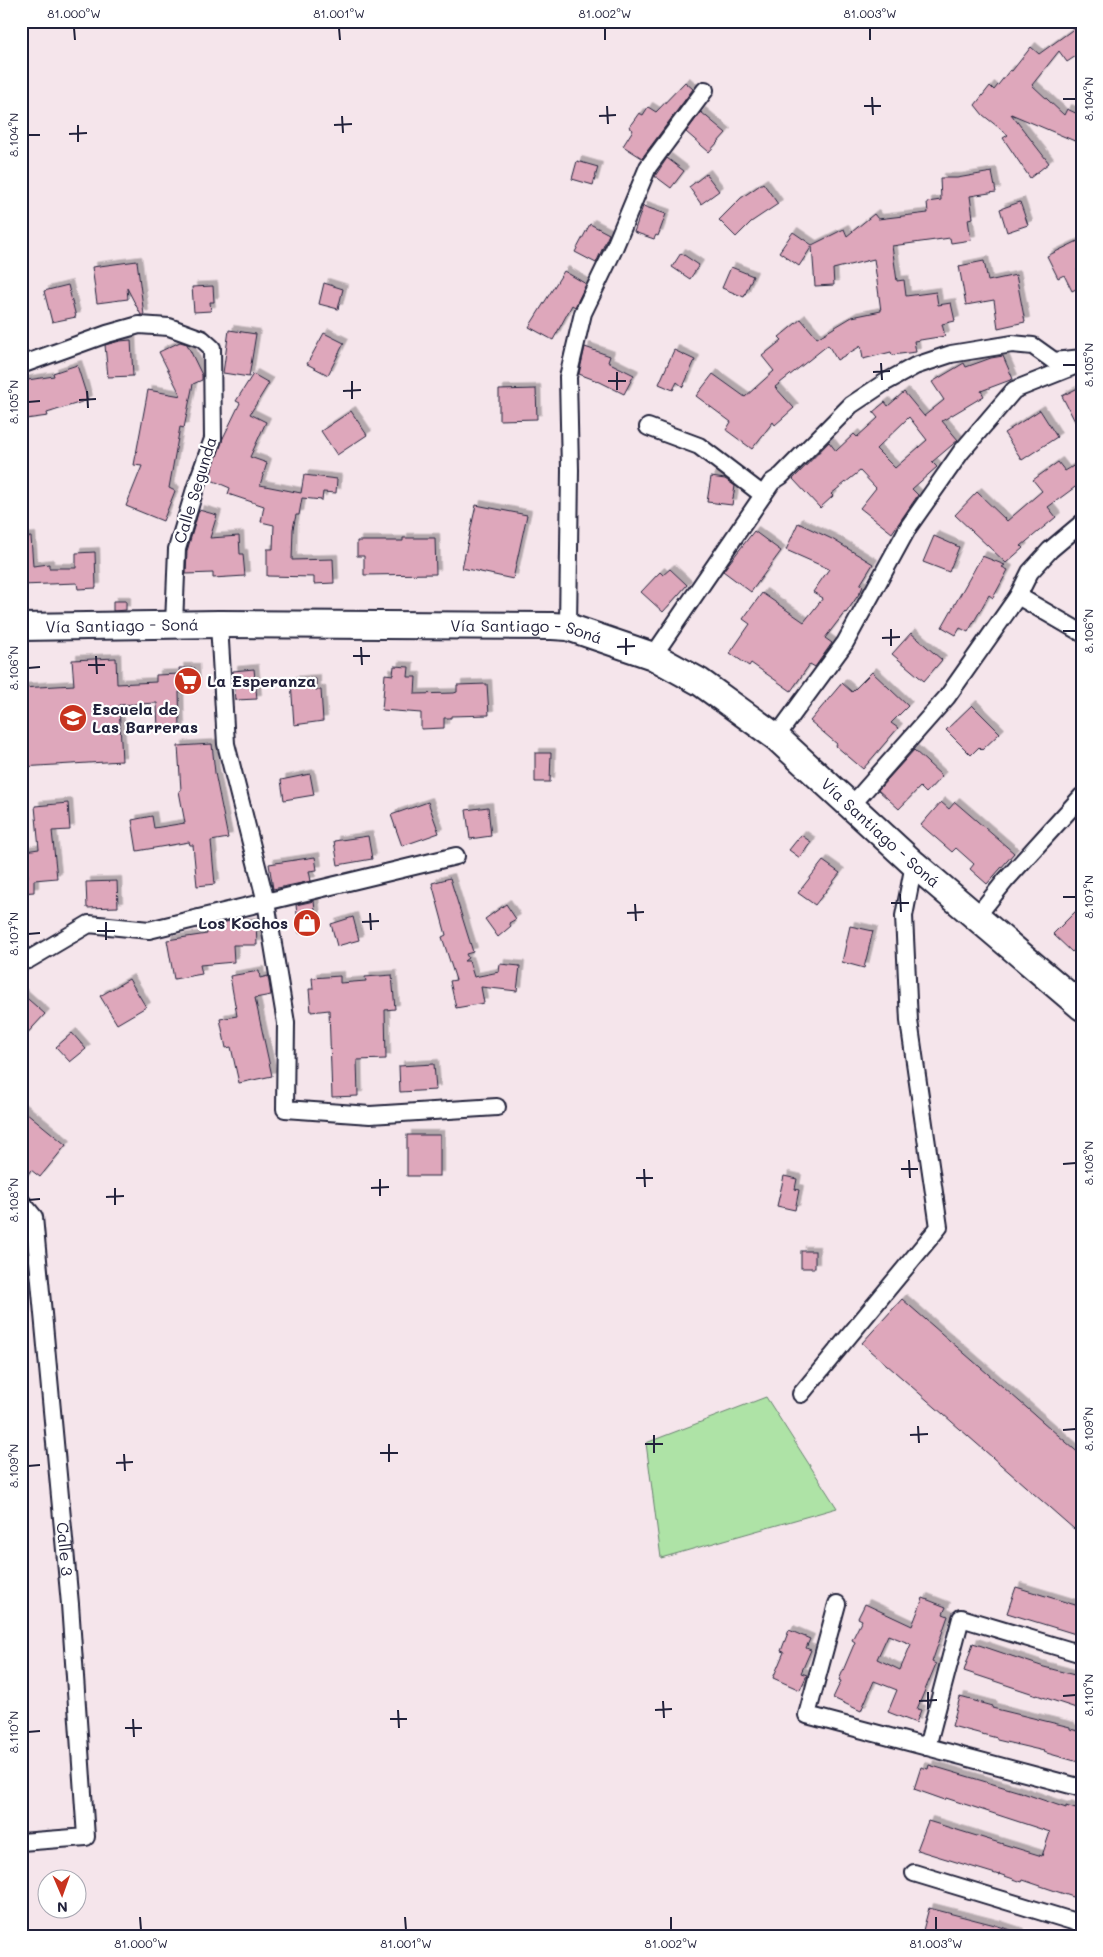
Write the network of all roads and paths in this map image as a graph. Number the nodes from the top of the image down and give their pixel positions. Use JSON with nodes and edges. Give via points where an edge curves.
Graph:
{"nodes":[{"id":1,"x":704,"y":90,"type":"dead end"},
{"id":2,"x":1082,"y":358,"type":"edge"},
{"id":3,"x":1082,"y":363,"type":"edge"},
{"id":4,"x":21,"y":365,"type":"edge"},
{"id":5,"x":648,"y":427,"type":"dead end"},
{"id":6,"x":763,"y":495,"type":"junction"},
{"id":7,"x":1082,"y":523,"type":"edge"},
{"id":8,"x":1018,"y":596,"type":"junction"},
{"id":9,"x":174,"y":624,"type":"junction"},
{"id":10,"x":219,"y":624,"type":"junction"},
{"id":11,"x":21,"y":627,"type":"edge"},
{"id":12,"x":568,"y":627,"type":"junction"},
{"id":13,"x":1082,"y":633,"type":"edge"},
{"id":14,"x":653,"y":656,"type":"junction"},
{"id":15,"x":776,"y":737,"type":"junction"},
{"id":16,"x":1082,"y":796,"type":"edge"},
{"id":17,"x":851,"y":806,"type":"junction"},
{"id":18,"x":456,"y":856,"type":"dead end"},
{"id":19,"x":914,"y":864,"type":"junction"},
{"id":20,"x":266,"y":902,"type":"junction"},
{"id":21,"x":977,"y":916,"type":"junction"},
{"id":22,"x":21,"y":961,"type":"edge"},
{"id":23,"x":1082,"y":1006,"type":"edge"},
{"id":24,"x":497,"y":1108,"type":"dead end"},
{"id":25,"x":21,"y":1202,"type":"edge"},
{"id":26,"x":801,"y":1394,"type":"dead end"},
{"id":27,"x":837,"y":1604,"type":"dead end"},
{"id":28,"x":1082,"y":1654,"type":"edge"},
{"id":29,"x":927,"y":1747,"type":"junction"},
{"id":30,"x":1082,"y":1788,"type":"edge"},
{"id":31,"x":21,"y":1842,"type":"edge"},
{"id":32,"x":914,"y":1873,"type":"dead end"},
{"id":33,"x":1082,"y":1924,"type":"edge"}],
"edges":[{"from":1,"to":12,"type":"street","via":[[648,167],[583,313],[568,377]]},
{"from":2,"to":6,"type":"street","via":[[1054,362],[1033,346],[1012,344],[951,354],[915,366],[851,405],[772,482]]},
{"from":3,"to":15,"type":"street","via":[[1014,390],[961,452],[909,526],[845,643]]},
{"from":4,"to":9,"type":"street","name":"Calle Segunda","via":[[139,325],[169,327],[202,339],[212,348],[213,439],[177,549]]},
{"from":5,"to":6,"type":"street","via":[[700,446]]},
{"from":6,"to":14,"type":"street"},
{"from":7,"to":8,"type":"street","via":[[1030,572]]},
{"from":8,"to":13,"type":"street"},
{"from":8,"to":17,"type":"street","via":[[947,697]]},
{"from":9,"to":10,"type":"main road","name":"Vía Santiago - Soná"},
{"from":9,"to":11,"type":"main road","name":"Vía Santiago - Soná"},
{"from":10,"to":12,"type":"main road","name":"Vía Santiago - Soná"},
{"from":10,"to":20,"type":"street","via":[[226,744]]},
{"from":12,"to":14,"type":"main road","name":"Vía Santiago - Soná"},
{"from":14,"to":15,"type":"main road","name":"Vía Santiago - Soná","via":[[700,682]]},
{"from":15,"to":17,"type":"main road","name":"Vía Santiago - Soná"},
{"from":16,"to":21,"type":"street"},
{"from":17,"to":19,"type":"main road","name":"Vía Santiago - Soná"},
{"from":18,"to":20,"type":"street"},
{"from":19,"to":21,"type":"main road","name":"Vía Santiago - Soná"},
{"from":19,"to":26,"type":"street","via":[[904,916],[909,1021],[939,1227]]},
{"from":20,"to":22,"type":"street","via":[[149,930],[89,924]]},
{"from":20,"to":24,"type":"street","via":[[286,1023],[285,1109],[370,1115]]},
{"from":21,"to":23,"type":"main road","name":"Vía Santiago - Soná"},
{"from":25,"to":31,"type":"street","name":"Calle 3","via":[[34,1217],[70,1604],[86,1837]]},
{"from":27,"to":29,"type":"street","via":[[807,1715]]},
{"from":28,"to":29,"type":"street","via":[[961,1618]]},
{"from":29,"to":30,"type":"street"},
{"from":32,"to":33,"type":"street"}]}
